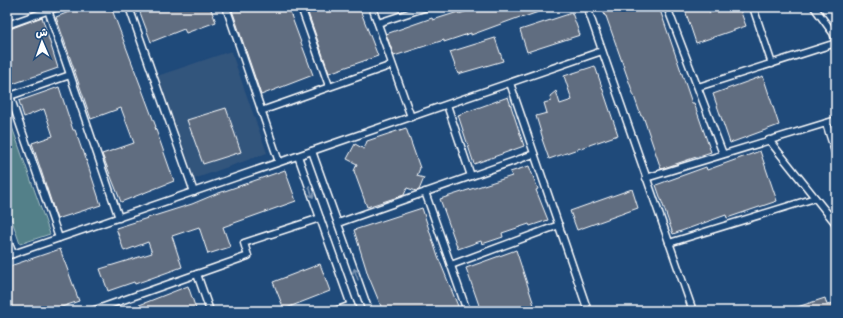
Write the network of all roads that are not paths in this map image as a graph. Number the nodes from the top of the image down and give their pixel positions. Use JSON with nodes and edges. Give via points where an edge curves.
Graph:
{"nodes":[{"id":1,"x":58,"y":7,"type":"edge"},
{"id":2,"x":129,"y":7,"type":"edge"},
{"id":3,"x":226,"y":7,"type":"edge"},
{"id":4,"x":301,"y":7,"type":"edge"},
{"id":5,"x":372,"y":7,"type":"edge"},
{"id":6,"x":427,"y":7,"type":"edge"},
{"id":7,"x":587,"y":7,"type":"edge"},
{"id":8,"x":667,"y":7,"type":"edge"},
{"id":9,"x":754,"y":7,"type":"edge"},
{"id":10,"x":814,"y":7,"type":"edge"},
{"id":11,"x":48,"y":10,"type":"junction"},
{"id":12,"x":378,"y":23,"type":"junction"},
{"id":13,"x":7,"y":24,"type":"edge"},
{"id":14,"x":836,"y":42,"type":"edge"},
{"id":15,"x":602,"y":51,"type":"junction"},
{"id":16,"x":772,"y":64,"type":"junction"},
{"id":17,"x":392,"y":65,"type":"junction"},
{"id":18,"x":70,"y":75,"type":"junction"},
{"id":19,"x":510,"y":83,"type":"junction"},
{"id":20,"x":329,"y":86,"type":"junction"},
{"id":21,"x":698,"y":87,"type":"junction"},
{"id":22,"x":8,"y":97,"type":"edge"},
{"id":23,"x":447,"y":105,"type":"junction"},
{"id":24,"x":261,"y":111,"type":"junction"},
{"id":25,"x":411,"y":117,"type":"junction"},
{"id":26,"x":836,"y":120,"type":"edge"},
{"id":27,"x":826,"y":123,"type":"junction"},
{"id":28,"x":769,"y":140,"type":"junction"},
{"id":29,"x":312,"y":151,"type":"junction"},
{"id":30,"x":534,"y":154,"type":"junction"},
{"id":31,"x":723,"y":154,"type":"junction"},
{"id":32,"x":836,"y":154,"type":"edge"},
{"id":33,"x":298,"y":156,"type":"junction"},
{"id":34,"x":279,"y":162,"type":"junction"},
{"id":35,"x":471,"y":176,"type":"junction"},
{"id":36,"x":646,"y":178,"type":"junction"},
{"id":37,"x":194,"y":192,"type":"junction"},
{"id":38,"x":426,"y":192,"type":"junction"},
{"id":39,"x":815,"y":198,"type":"junction"},
{"id":40,"x":119,"y":218,"type":"junction"},
{"id":41,"x":320,"y":218,"type":"junction"},
{"id":42,"x":338,"y":223,"type":"junction"},
{"id":43,"x":836,"y":224,"type":"edge"},
{"id":44,"x":559,"y":225,"type":"junction"},
{"id":45,"x":7,"y":238,"type":"edge"},
{"id":46,"x":59,"y":238,"type":"junction"},
{"id":47,"x":669,"y":243,"type":"junction"},
{"id":48,"x":10,"y":255,"type":"edge"},
{"id":49,"x":451,"y":265,"type":"junction"},
{"id":50,"x":197,"y":274,"type":"junction"},
{"id":51,"x":352,"y":308,"type":"edge"},
{"id":52,"x":92,"y":311,"type":"edge"},
{"id":53,"x":210,"y":311,"type":"edge"},
{"id":54,"x":335,"y":311,"type":"edge"},
{"id":55,"x":369,"y":311,"type":"edge"},
{"id":56,"x":468,"y":311,"type":"edge"},
{"id":57,"x":588,"y":311,"type":"edge"},
{"id":58,"x":692,"y":311,"type":"edge"}],
"edges":[{"from":1,"to":11,"type":"street"},
{"from":2,"to":37,"type":"street"},
{"from":3,"to":24,"type":"street"},
{"from":4,"to":20,"type":"street"},
{"from":5,"to":12,"type":"street"},
{"from":6,"to":12,"type":"street"},
{"from":7,"to":15,"type":"street"},
{"from":8,"to":21,"type":"street"},
{"from":9,"to":16,"type":"street"},
{"from":10,"to":14,"type":"street","via":[[833,33]]},
{"from":11,"to":13,"type":"street"},
{"from":11,"to":18,"type":"street"},
{"from":12,"to":17,"type":"street"},
{"from":14,"to":16,"type":"street"},
{"from":15,"to":19,"type":"street"},
{"from":15,"to":36,"type":"street"},
{"from":16,"to":21,"type":"street"},
{"from":17,"to":20,"type":"street"},
{"from":17,"to":25,"type":"street"},
{"from":18,"to":22,"type":"street"},
{"from":18,"to":40,"type":"street"},
{"from":19,"to":23,"type":"street"},
{"from":19,"to":30,"type":"street"},
{"from":20,"to":24,"type":"street"},
{"from":21,"to":31,"type":"street"},
{"from":22,"to":46,"type":"street"},
{"from":23,"to":25,"type":"street"},
{"from":23,"to":35,"type":"street"},
{"from":24,"to":34,"type":"street"},
{"from":25,"to":29,"type":"street"},
{"from":26,"to":27,"type":"street"},
{"from":27,"to":28,"type":"street"},
{"from":27,"to":32,"type":"street"},
{"from":28,"to":31,"type":"street"},
{"from":28,"to":39,"type":"street"},
{"from":29,"to":33,"type":"street"},
{"from":29,"to":42,"type":"street"},
{"from":30,"to":35,"type":"street"},
{"from":30,"to":44,"type":"street"},
{"from":31,"to":36,"type":"street"},
{"from":33,"to":34,"type":"street"},
{"from":33,"to":41,"type":"street","one_way":true},
{"from":34,"to":37,"type":"street"},
{"from":35,"to":38,"type":"street"},
{"from":36,"to":47,"type":"street"},
{"from":37,"to":40,"type":"street"},
{"from":38,"to":42,"type":"street"},
{"from":38,"to":49,"type":"street"},
{"from":39,"to":43,"type":"street"},
{"from":39,"to":47,"type":"street"},
{"from":40,"to":46,"type":"street"},
{"from":41,"to":50,"type":"street","via":[[244,243],[248,256]]},
{"from":41,"to":51,"type":"street"},
{"from":55,"to":42,"type":"street","one_way":true},
{"from":44,"to":49,"type":"street"},
{"from":44,"to":57,"type":"street"},
{"from":45,"to":48,"type":"street"},
{"from":46,"to":48,"type":"street"},
{"from":47,"to":58,"type":"street"},
{"from":49,"to":56,"type":"street"},
{"from":50,"to":52,"type":"street"},
{"from":50,"to":53,"type":"street"},
{"from":51,"to":54,"type":"street"}]}
